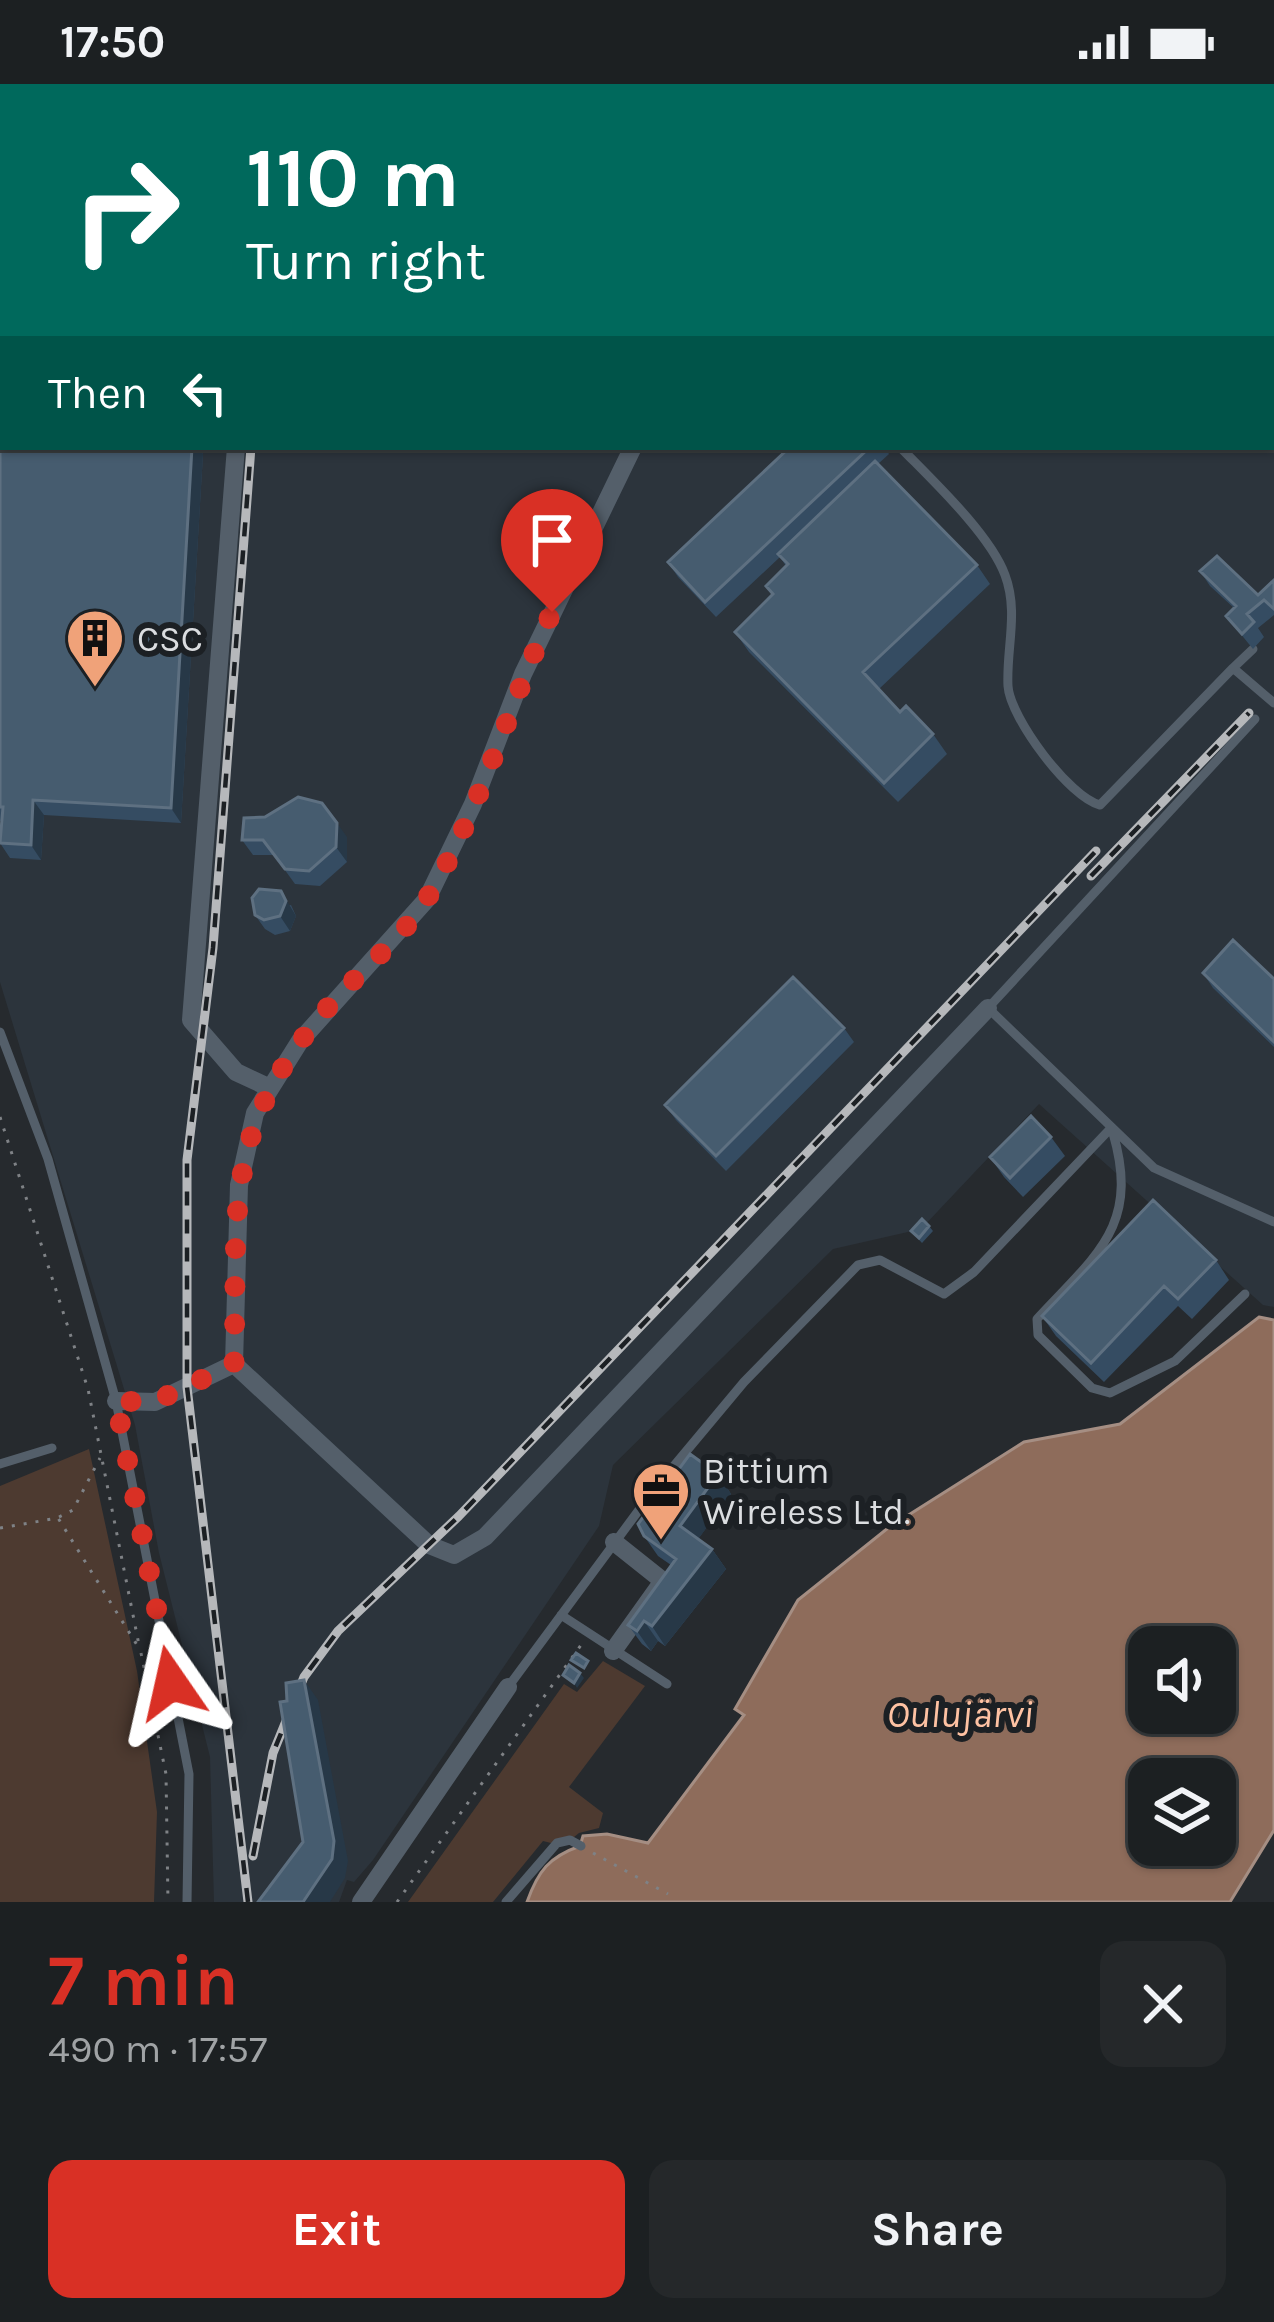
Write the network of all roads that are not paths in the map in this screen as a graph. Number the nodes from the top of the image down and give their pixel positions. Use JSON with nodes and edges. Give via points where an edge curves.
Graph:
{"nodes":[{"id":1,"x":236,"y":450,"type":"edge"},
{"id":2,"x":632,"y":450,"type":"edge"},
{"id":3,"x":903,"y":450,"type":"edge"},
{"id":4,"x":1253,"y":649,"type":"dead end"},
{"id":5,"x":1233,"y":668,"type":"junction"},
{"id":6,"x":1274,"y":703,"type":"edge"},
{"id":7,"x":1255,"y":719,"type":"dead end"},
{"id":8,"x":988,"y":1008,"type":"junction"},
{"id":9,"x":0,"y":1032,"type":"edge"},
{"id":10,"x":270,"y":1088,"type":"junction"},
{"id":11,"x":1111,"y":1128,"type":"junction"},
{"id":12,"x":1274,"y":1222,"type":"edge"},
{"id":13,"x":1245,"y":1294,"type":"dead end"},
{"id":14,"x":234,"y":1364,"type":"junction"},
{"id":15,"x":116,"y":1401,"type":"junction"},
{"id":16,"x":52,"y":1448,"type":"dead end"},
{"id":17,"x":0,"y":1464,"type":"edge"},
{"id":18,"x":614,"y":1542,"type":"junction"},
{"id":19,"x":561,"y":1615,"type":"junction"},
{"id":20,"x":613,"y":1651,"type":"junction"},
{"id":21,"x":668,"y":1684,"type":"dead end"},
{"id":22,"x":508,"y":1688,"type":"joint"},
{"id":23,"x":580,"y":1846,"type":"road end"},
{"id":24,"x":368,"y":1899,"type":"edge"},
{"id":25,"x":187,"y":1902,"type":"edge"},
{"id":26,"x":506,"y":1902,"type":"edge"}],
"edges":[{"from":1,"to":10,"type":"street","via":[[191,1020],[236,1072]]},
{"from":2,"to":10,"type":"street","via":[[427,899],[321,1016]]},
{"from":3,"to":5,"type":"lane","via":[[1005,574],[1013,632],[1007,690],[1040,751],[1084,801],[1100,805]]},
{"from":4,"to":5,"type":"lane"},
{"from":5,"to":6,"type":"lane"},
{"from":7,"to":8,"type":"lane"},
{"from":8,"to":11,"type":"lane"},
{"from":8,"to":14,"type":"street","via":[[485,1537],[454,1555],[429,1545]]},
{"from":9,"to":15,"type":"lane","via":[[48,1159]]},
{"from":10,"to":14,"type":"street","via":[[255,1113],[239,1185]]},
{"from":11,"to":12,"type":"lane","via":[[1154,1168]]},
{"from":11,"to":13,"type":"lane","via":[[1125,1203],[1116,1226],[1037,1319],[1038,1335],[1092,1388],[1110,1393],[1175,1360]]},
{"from":11,"to":18,"type":"lane","via":[[944,1294],[880,1260],[858,1264],[744,1382]]},
{"from":14,"to":15,"type":"street","via":[[154,1402]]},
{"from":15,"to":25,"type":"lane","via":[[189,1774]]},
{"from":16,"to":17,"type":"lane"},
{"from":18,"to":19,"type":"lane"},
{"from":18,"to":20,"type":"street","via":[[663,1581]]},
{"from":19,"to":20,"type":"lane"},
{"from":19,"to":22,"type":"lane"},
{"from":20,"to":21,"type":"lane"},
{"from":22,"to":24,"type":"street"},
{"from":23,"to":26,"type":"lane","via":[[557,1843]]}]}
